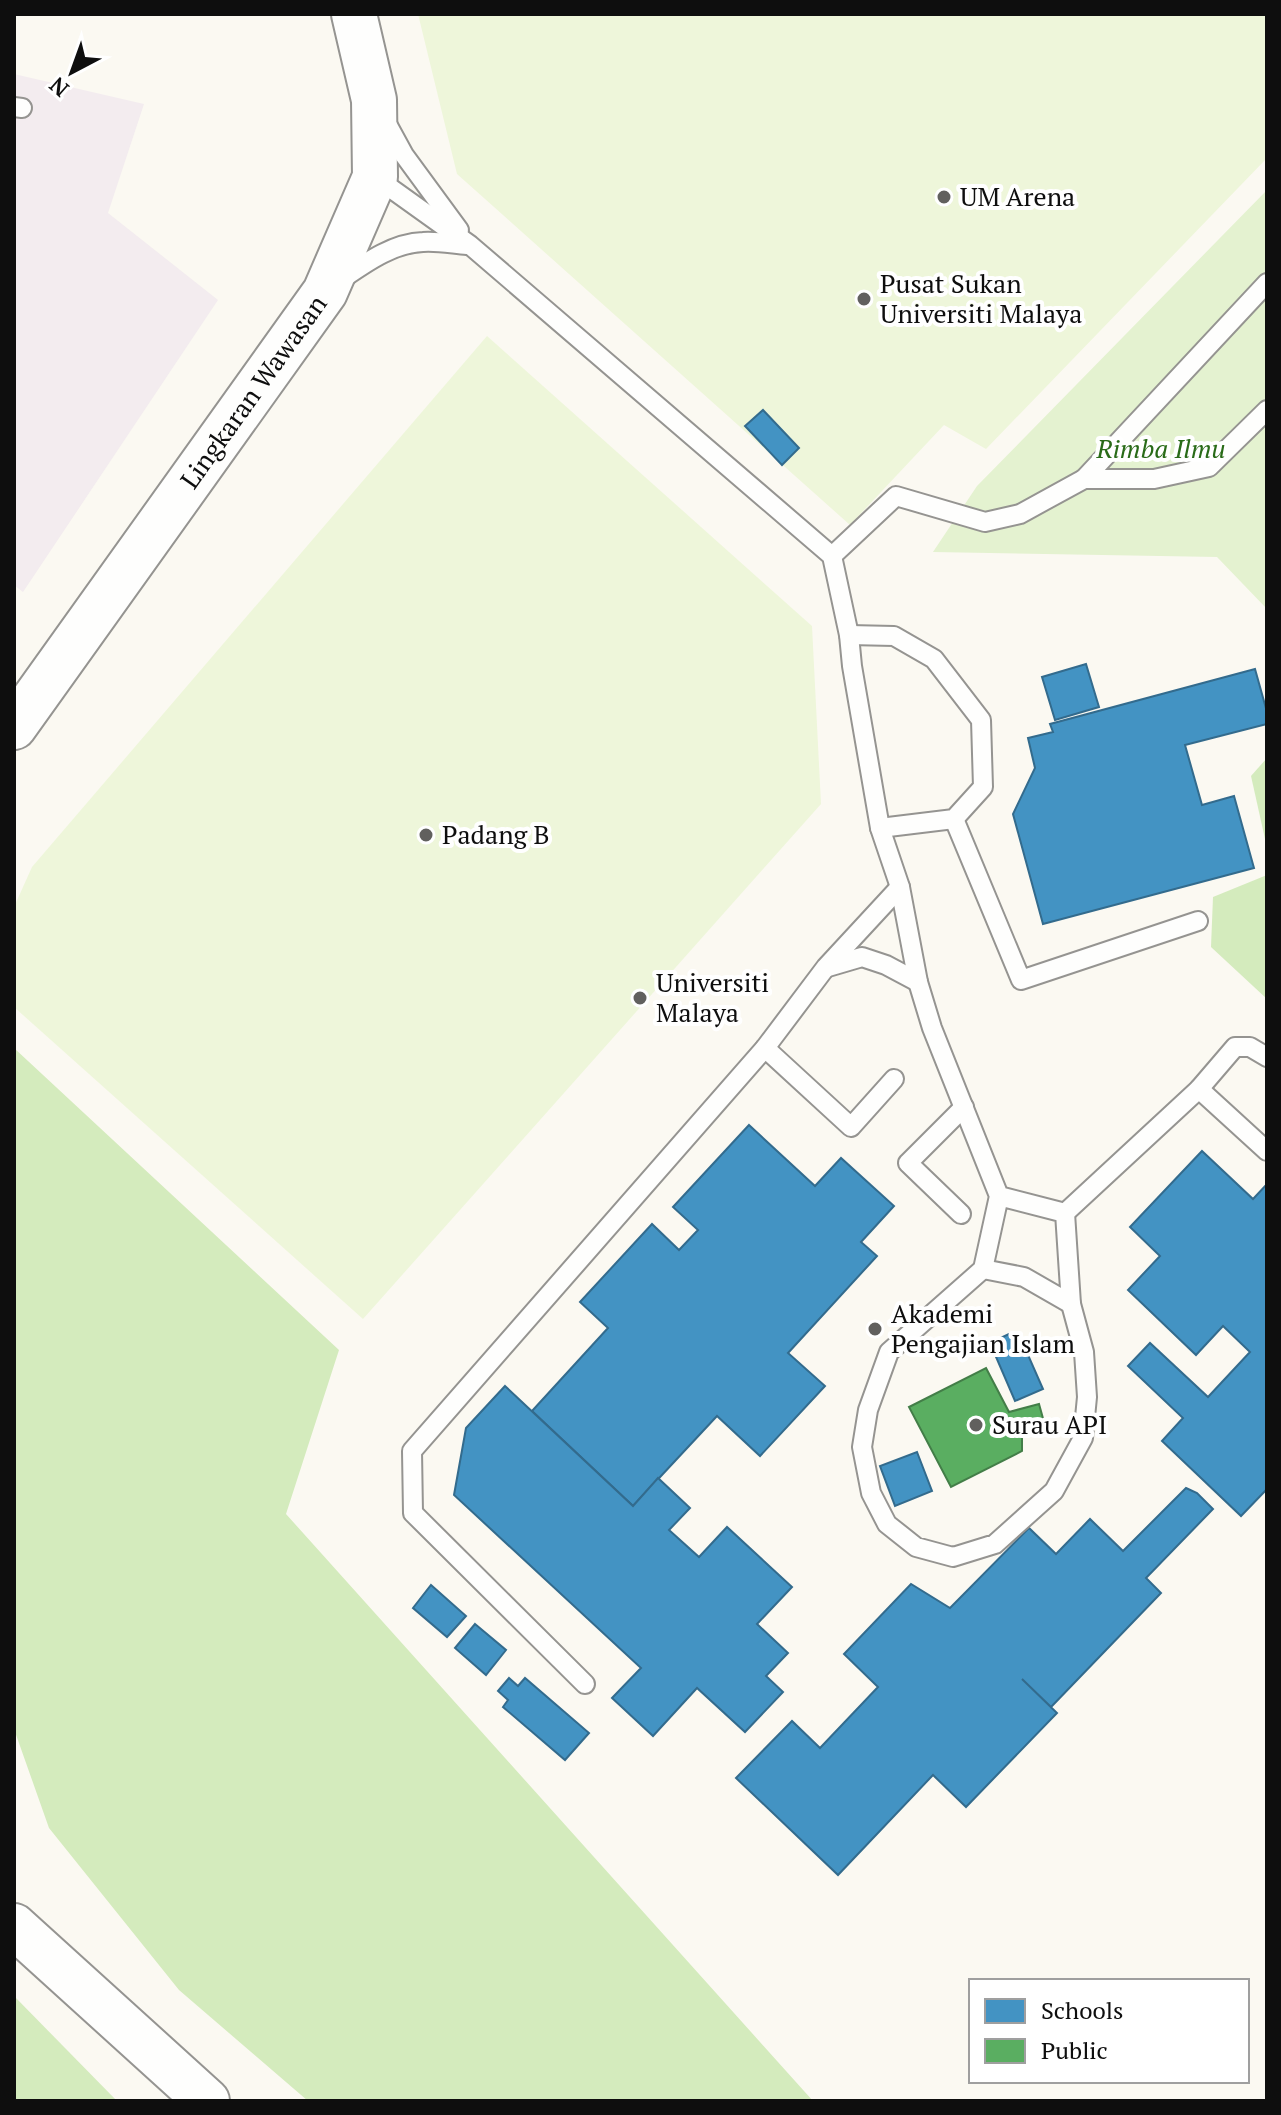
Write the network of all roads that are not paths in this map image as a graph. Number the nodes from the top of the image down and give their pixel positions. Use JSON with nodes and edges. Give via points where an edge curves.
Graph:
{"nodes":[{"id":1,"x":354,"y":14,"type":"edge"},
{"id":2,"x":374,"y":100,"type":"junction"},
{"id":3,"x":375,"y":177,"type":"junction"},
{"id":4,"x":470,"y":245,"type":"junction"},
{"id":5,"x":1267,"y":283,"type":"edge"},
{"id":6,"x":325,"y":292,"type":"junction"},
{"id":7,"x":1267,"y":410,"type":"edge"},
{"id":8,"x":1084,"y":479,"type":"junction"},
{"id":9,"x":832,"y":556,"type":"junction"},
{"id":10,"x":849,"y":635,"type":"junction"},
{"id":11,"x":14,"y":727,"type":"edge"},
{"id":12,"x":954,"y":819,"type":"junction"},
{"id":13,"x":880,"y":828,"type":"junction"},
{"id":14,"x":900,"y":887,"type":"junction"},
{"id":15,"x":1198,"y":921,"type":"dead end"},
{"id":16,"x":826,"y":967,"type":"junction"},
{"id":17,"x":918,"y":982,"type":"junction"},
{"id":18,"x":765,"y":1048,"type":"junction"},
{"id":19,"x":1267,"y":1057,"type":"edge"},
{"id":20,"x":894,"y":1079,"type":"dead end"},
{"id":21,"x":1199,"y":1089,"type":"junction"},
{"id":22,"x":964,"y":1107,"type":"junction"},
{"id":23,"x":1267,"y":1151,"type":"edge"},
{"id":24,"x":999,"y":1196,"type":"junction"},
{"id":25,"x":1065,"y":1213,"type":"junction"},
{"id":26,"x":961,"y":1214,"type":"dead end"},
{"id":27,"x":983,"y":1269,"type":"junction"},
{"id":28,"x":1071,"y":1304,"type":"junction"},
{"id":29,"x":585,"y":1684,"type":"dead end"},
{"id":30,"x":14,"y":1926,"type":"edge"},
{"id":31,"x":207,"y":2101,"type":"edge"}],
"edges":[{"from":1,"to":2,"type":"street","name":"Lingkaran Wawasan"},
{"from":2,"to":3,"type":"street","name":"Lingkaran Wawasan"},
{"from":2,"to":4,"type":"lane","via":[[404,155]]},
{"from":3,"to":4,"type":"lane"},
{"from":3,"to":6,"type":"street","name":"Lingkaran Wawasan"},
{"from":4,"to":6,"type":"lane","via":[[423,242],[396,247]]},
{"from":4,"to":9,"type":"lane"},
{"from":5,"to":8,"type":"lane"},
{"from":6,"to":11,"type":"street","name":"Lingkaran Wawasan"},
{"from":7,"to":8,"type":"lane","via":[[1209,467],[1154,479]]},
{"from":8,"to":9,"type":"lane","via":[[1020,514],[985,522],[896,496]]},
{"from":9,"to":10,"type":"lane"},
{"from":10,"to":12,"type":"lane","via":[[894,636],[934,659],[981,720],[983,787]]},
{"from":10,"to":13,"type":"lane"},
{"from":12,"to":13,"type":"lane"},
{"from":12,"to":15,"type":"lane","via":[[1021,980]]},
{"from":13,"to":14,"type":"lane"},
{"from":14,"to":16,"type":"lane"},
{"from":14,"to":17,"type":"lane"},
{"from":16,"to":17,"type":"lane","via":[[862,957]]},
{"from":16,"to":18,"type":"lane"},
{"from":17,"to":22,"type":"lane"},
{"from":18,"to":20,"type":"lane","via":[[851,1127]]},
{"from":18,"to":29,"type":"lane","via":[[412,1451],[413,1513]]},
{"from":19,"to":21,"type":"lane","via":[[1250,1047],[1235,1047]]},
{"from":21,"to":23,"type":"lane"},
{"from":21,"to":25,"type":"lane"},
{"from":22,"to":24,"type":"lane"},
{"from":22,"to":26,"type":"lane","via":[[908,1163]]},
{"from":24,"to":25,"type":"lane"},
{"from":24,"to":27,"type":"lane"},
{"from":25,"to":28,"type":"lane"},
{"from":27,"to":28,"type":"lane","via":[[1024,1277]]},
{"from":27,"to":28,"type":"lane","via":[[889,1352],[868,1410],[862,1447],[871,1493],[887,1524],[916,1547],[953,1557],[995,1544],[1054,1491],[1083,1438],[1087,1397],[1084,1352]]},
{"from":30,"to":31,"type":"street"}]}
